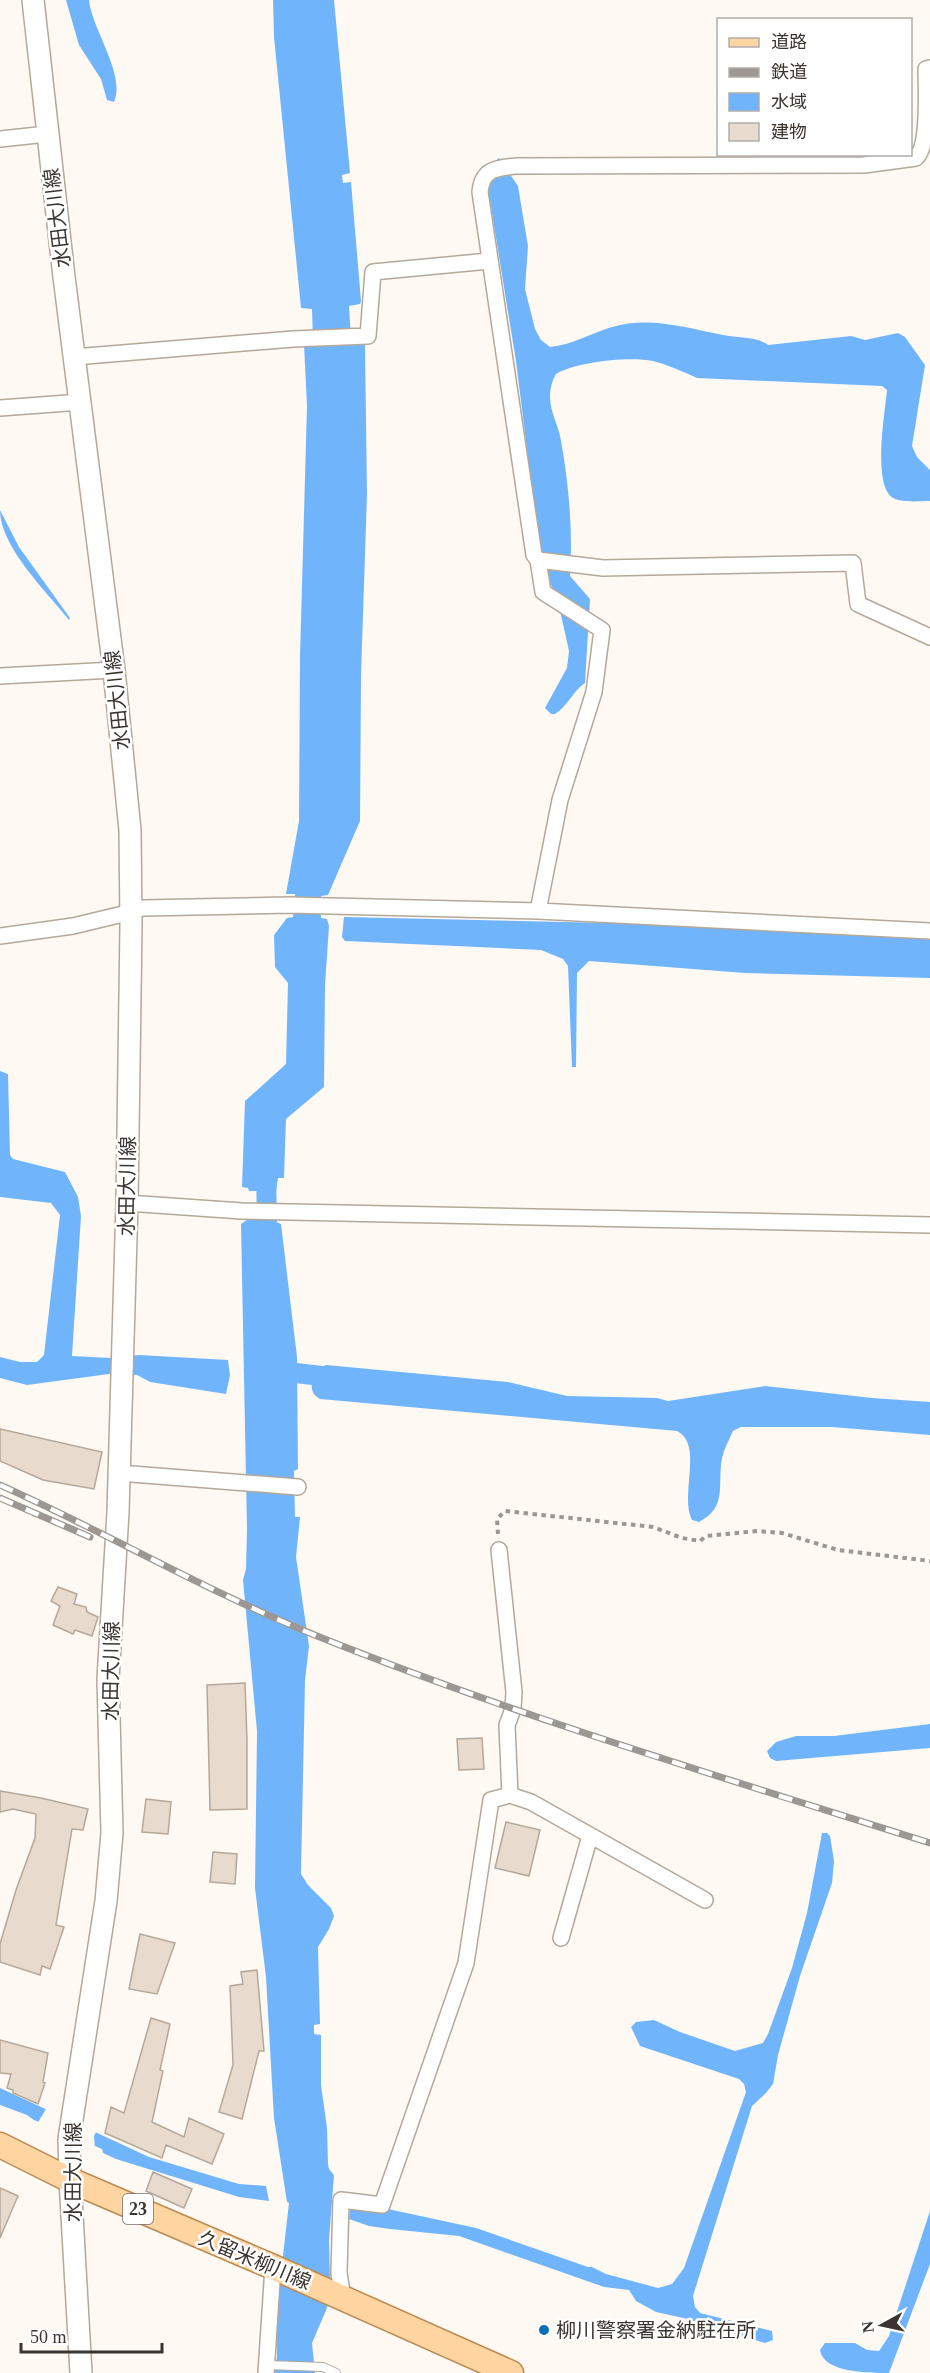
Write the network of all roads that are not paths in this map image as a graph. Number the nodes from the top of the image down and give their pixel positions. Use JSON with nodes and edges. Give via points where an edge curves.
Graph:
{"nodes":[{"id":1,"x":33,"y":0,"type":"edge"},
{"id":2,"x":930,"y":69,"type":"edge"},
{"id":3,"x":47,"y":134,"type":"junction"},
{"id":4,"x":0,"y":139,"type":"edge"},
{"id":5,"x":489,"y":261,"type":"junction"},
{"id":6,"x":74,"y":357,"type":"junction"},
{"id":7,"x":81,"y":402,"type":"junction"},
{"id":8,"x":0,"y":408,"type":"edge"},
{"id":9,"x":538,"y":560,"type":"junction"},
{"id":10,"x":930,"y":638,"type":"edge"},
{"id":11,"x":114,"y":670,"type":"junction"},
{"id":12,"x":0,"y":676,"type":"edge"},
{"id":13,"x":130,"y":909,"type":"junction"},
{"id":14,"x":538,"y":911,"type":"junction"},
{"id":15,"x":930,"y":931,"type":"edge"},
{"id":16,"x":0,"y":936,"type":"edge"},
{"id":17,"x":127,"y":1203,"type":"junction"},
{"id":18,"x":930,"y":1225,"type":"edge"},
{"id":19,"x":119,"y":1473,"type":"junction"},
{"id":20,"x":298,"y":1487,"type":"dead end"},
{"id":21,"x":499,"y":1550,"type":"road end"},
{"id":22,"x":510,"y":1795,"type":"junction"},
{"id":23,"x":590,"y":1836,"type":"junction"},
{"id":24,"x":705,"y":1900,"type":"dead end"},
{"id":25,"x":561,"y":1938,"type":"dead end"},
{"id":26,"x":0,"y":2145,"type":"edge"},
{"id":27,"x":70,"y":2180,"type":"junction"},
{"id":28,"x":275,"y":2268,"type":"junction"},
{"id":29,"x":337,"y":2295,"type":"junction"},
{"id":30,"x":266,"y":2369,"type":"edge"},
{"id":31,"x":81,"y":2373,"type":"edge"},
{"id":32,"x":336,"y":2373,"type":"edge"},
{"id":33,"x":511,"y":2373,"type":"edge"}],
"edges":[{"from":1,"to":3,"type":"main road","name":"水田大川線"},
{"from":2,"to":5,"type":"street","via":[[926,69],[926,141],[916,158],[864,165],[498,167],[488,172],[480,192]]},
{"from":3,"to":4,"type":"street"},
{"from":3,"to":6,"type":"main road","name":"水田大川線"},
{"from":5,"to":6,"type":"street","via":[[373,272],[368,336]]},
{"from":5,"to":9,"type":"street","via":[[534,555]]},
{"from":6,"to":7,"type":"main road","name":"水田大川線"},
{"from":7,"to":8,"type":"street"},
{"from":7,"to":11,"type":"main road","name":"水田大川線"},
{"from":9,"to":10,"type":"street","via":[[603,568],[853,563],[858,604]]},
{"from":9,"to":14,"type":"street","via":[[543,592],[602,630],[594,692],[560,800]]},
{"from":11,"to":12,"type":"street"},
{"from":11,"to":13,"type":"main road","name":"水田大川線","via":[[130,830]]},
{"from":13,"to":14,"type":"street","via":[[289,905]]},
{"from":13,"to":16,"type":"street","via":[[73,926]]},
{"from":13,"to":17,"type":"main road","name":"水田大川線"},
{"from":14,"to":15,"type":"street"},
{"from":17,"to":18,"type":"street","via":[[300,1213]]},
{"from":17,"to":19,"type":"main road","name":"水田大川線"},
{"from":19,"to":20,"type":"street"},
{"from":19,"to":27,"type":"main road","name":"水田大川線","via":[[108,1679],[112,1833],[106,1901],[70,2129]]},
{"from":21,"to":22,"type":"street","via":[[514,1692],[507,1725]]},
{"from":22,"to":23,"type":"street","via":[[531,1802]]},
{"from":22,"to":29,"type":"street","via":[[491,1800],[466,1963],[382,2205],[341,2200]]},
{"from":23,"to":24,"type":"street"},
{"from":23,"to":25,"type":"street"},
{"from":26,"to":27,"type":"main road","name":"久留米柳川線","number":"23"},
{"from":27,"to":28,"type":"main road","name":"久留米柳川線","number":"23"},
{"from":27,"to":31,"type":"main road","name":"水田大川線"},
{"from":28,"to":29,"type":"main road","name":"久留米柳川線","number":"23"},
{"from":28,"to":30,"type":"street"},
{"from":29,"to":33,"type":"main road","name":"久留米柳川線","number":"23"},
{"from":30,"to":32,"type":"lane","via":[[322,2367]]}]}
